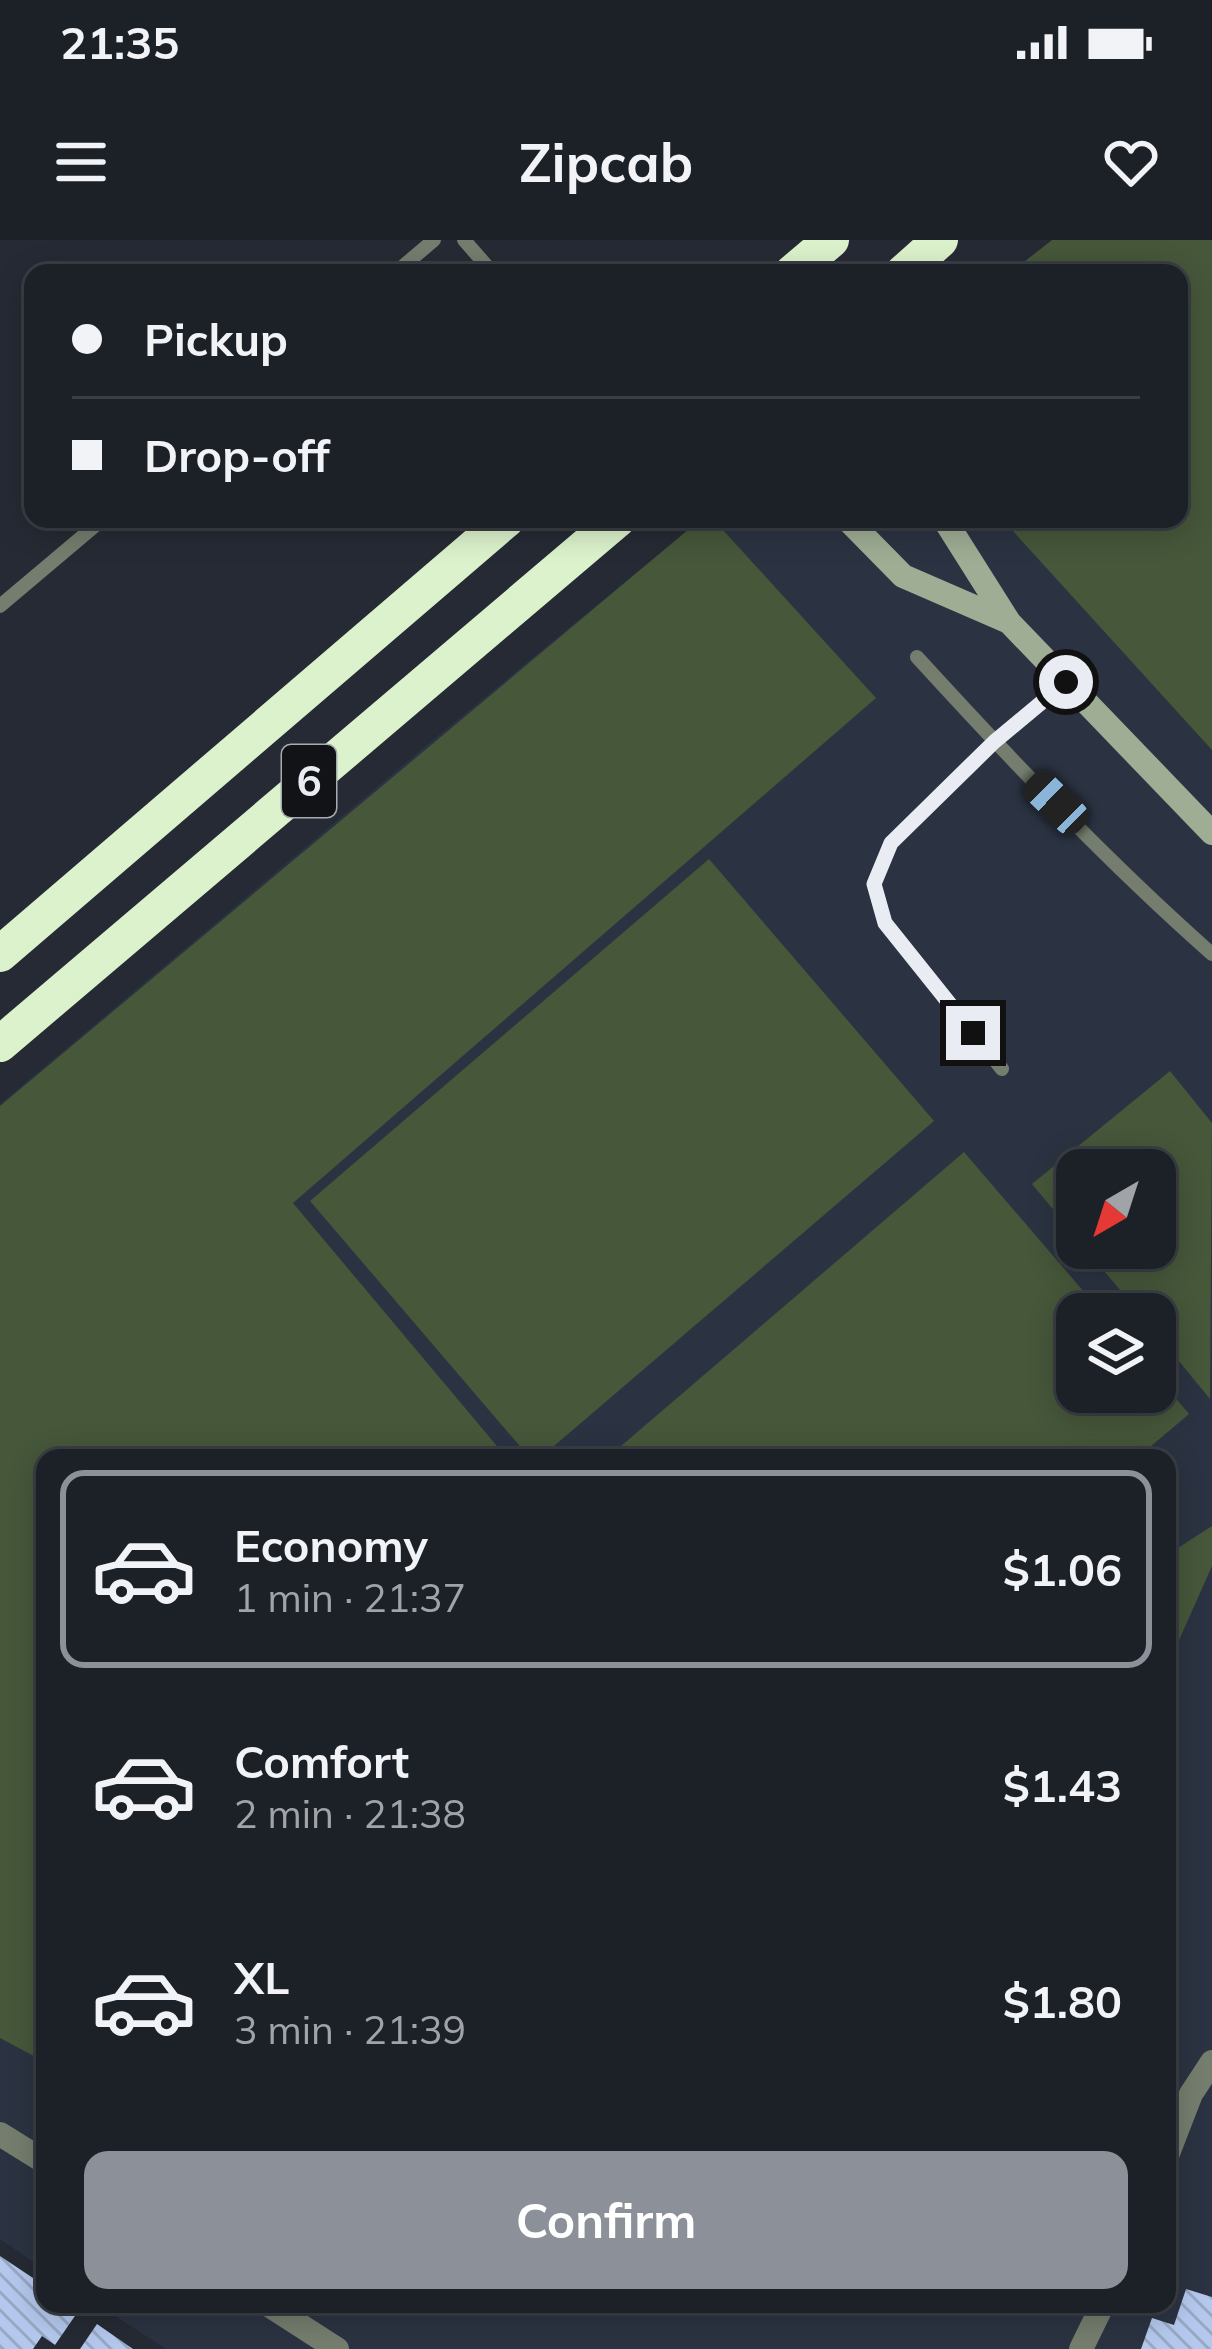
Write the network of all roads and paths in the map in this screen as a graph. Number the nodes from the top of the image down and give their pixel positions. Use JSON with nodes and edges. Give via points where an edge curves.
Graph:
{"nodes":[{"id":1,"x":434,"y":240,"type":"edge"},
{"id":2,"x":464,"y":240,"type":"edge"},
{"id":3,"x":830,"y":240,"type":"edge"},
{"id":4,"x":940,"y":240,"type":"edge"},
{"id":5,"x":406,"y":264,"type":"edge"},
{"id":6,"x":485,"y":264,"type":"edge"},
{"id":7,"x":802,"y":264,"type":"edge"},
{"id":8,"x":913,"y":264,"type":"edge"},
{"id":9,"x":93,"y":528,"type":"edge"},
{"id":10,"x":497,"y":528,"type":"edge"},
{"id":11,"x":606,"y":528,"type":"edge"},
{"id":12,"x":857,"y":528,"type":"edge"},
{"id":13,"x":950,"y":528,"type":"edge"},
{"id":14,"x":2,"y":600,"type":"edge"},
{"id":15,"x":1009,"y":622,"type":"junction"},
{"id":16,"x":917,"y":657,"type":"dead end"},
{"id":17,"x":1066,"y":682,"type":"junction"},
{"id":18,"x":994,"y":742,"type":"junction"},
{"id":19,"x":1212,"y":833,"type":"edge"},
{"id":20,"x":1212,"y":954,"type":"edge"},
{"id":21,"x":0,"y":955,"type":"edge"},
{"id":22,"x":0,"y":1044,"type":"edge"},
{"id":23,"x":1002,"y":1069,"type":"dead end"},
{"id":24,"x":1212,"y":2062,"type":"edge"},
{"id":25,"x":1176,"y":2133,"type":"edge"},
{"id":26,"x":0,"y":2134,"type":"edge"},
{"id":27,"x":36,"y":2156,"type":"edge"},
{"id":28,"x":281,"y":2313,"type":"edge"},
{"id":29,"x":1099,"y":2313,"type":"edge"},
{"id":30,"x":337,"y":2349,"type":"edge"},
{"id":31,"x":1081,"y":2349,"type":"edge"}],
"edges":[{"from":1,"to":5,"type":"lane"},
{"from":2,"to":6,"type":"lane"},
{"from":3,"to":7,"type":"highway"},
{"from":4,"to":8,"type":"highway"},
{"from":9,"to":14,"type":"lane"},
{"from":10,"to":21,"type":"highway","number":"6"},
{"from":11,"to":22,"type":"highway","number":"6"},
{"from":12,"to":15,"type":"street","via":[[903,576]]},
{"from":13,"to":15,"type":"street"},
{"from":15,"to":17,"type":"street"},
{"from":16,"to":18,"type":"lane"},
{"from":17,"to":18,"type":"lane"},
{"from":17,"to":19,"type":"street"},
{"from":18,"to":20,"type":"lane"},
{"from":18,"to":23,"type":"lane","via":[[891,843],[874,884],[885,923]]},
{"from":24,"to":25,"type":"street"},
{"from":26,"to":27,"type":"street"},
{"from":28,"to":30,"type":"street"},
{"from":29,"to":31,"type":"street"}]}
